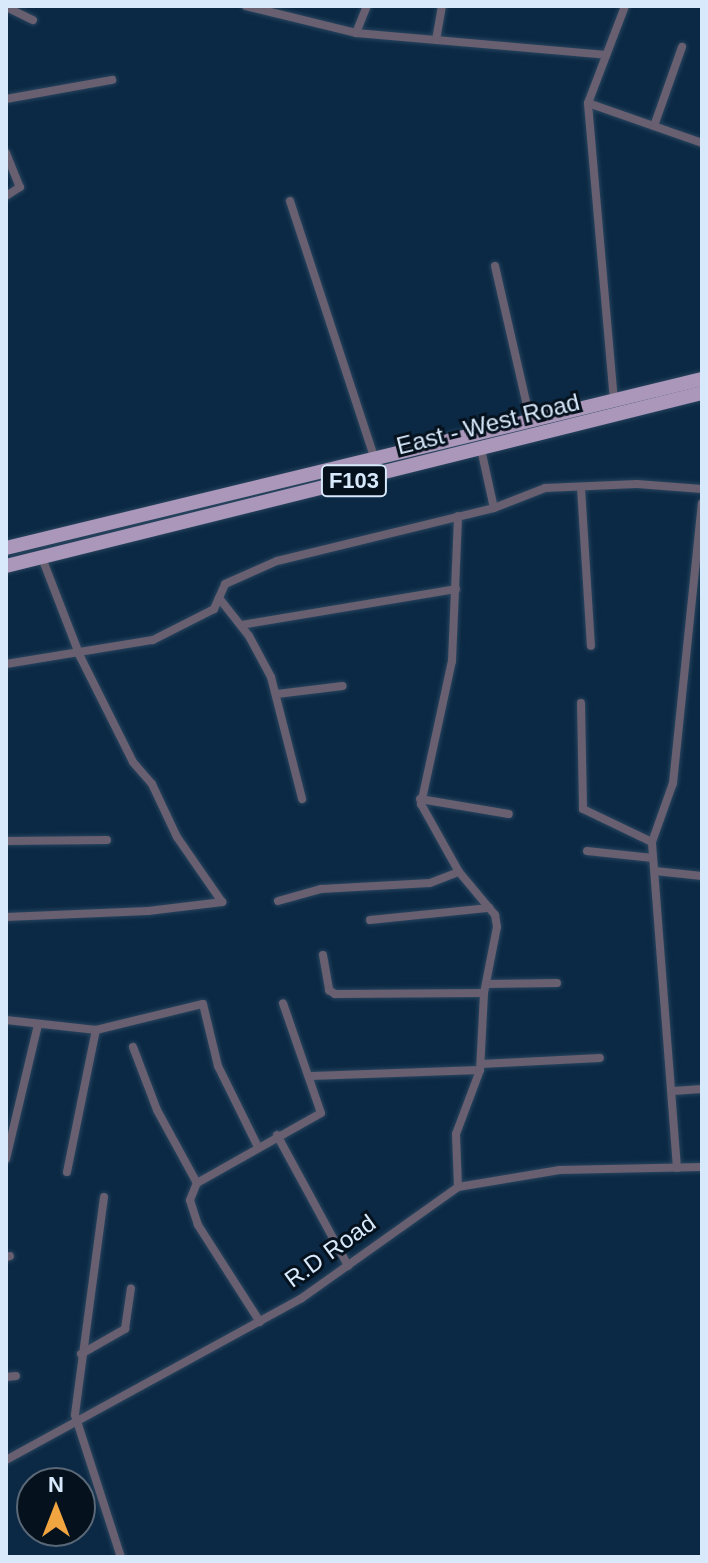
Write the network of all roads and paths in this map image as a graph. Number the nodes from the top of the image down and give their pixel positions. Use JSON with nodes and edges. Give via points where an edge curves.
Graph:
{"nodes":[{"id":1,"x":246,"y":6,"type":"edge"},
{"id":2,"x":367,"y":6,"type":"edge"},
{"id":3,"x":442,"y":6,"type":"edge"},
{"id":4,"x":625,"y":6,"type":"edge"},
{"id":5,"x":6,"y":7,"type":"edge"},
{"id":6,"x":33,"y":20,"type":"dead end"},
{"id":7,"x":356,"y":33,"type":"junction"},
{"id":8,"x":436,"y":40,"type":"junction"},
{"id":9,"x":682,"y":47,"type":"dead end"},
{"id":10,"x":606,"y":55,"type":"junction"},
{"id":11,"x":112,"y":80,"type":"dead end"},
{"id":12,"x":6,"y":99,"type":"edge"},
{"id":13,"x":588,"y":103,"type":"junction"},
{"id":14,"x":654,"y":126,"type":"junction"},
{"id":15,"x":702,"y":143,"type":"edge"},
{"id":16,"x":6,"y":153,"type":"edge"},
{"id":17,"x":6,"y":196,"type":"edge"},
{"id":18,"x":290,"y":201,"type":"dead end"},
{"id":19,"x":495,"y":266,"type":"dead end"},
{"id":20,"x":702,"y":379,"type":"edge"},
{"id":21,"x":702,"y":393,"type":"edge"},
{"id":22,"x":614,"y":401,"type":"junction"},
{"id":23,"x":530,"y":419,"type":"junction"},
{"id":24,"x":481,"y":449,"type":"junction"},
{"id":25,"x":374,"y":456,"type":"junction"},
{"id":26,"x":581,"y":488,"type":"junction"},
{"id":27,"x":702,"y":489,"type":"edge"},
{"id":28,"x":702,"y":504,"type":"edge"},
{"id":29,"x":179,"y":506,"type":"junction"},
{"id":30,"x":494,"y":508,"type":"junction"},
{"id":31,"x":458,"y":516,"type":"junction"},
{"id":32,"x":183,"y":523,"type":"junction"},
{"id":33,"x":6,"y":548,"type":"edge"},
{"id":34,"x":42,"y":558,"type":"junction"},
{"id":35,"x":6,"y":566,"type":"edge"},
{"id":36,"x":456,"y":589,"type":"junction"},
{"id":37,"x":219,"y":598,"type":"junction"},
{"id":38,"x":241,"y":625,"type":"junction"},
{"id":39,"x":591,"y":646,"type":"dead end"},
{"id":40,"x":80,"y":656,"type":"junction"},
{"id":41,"x":6,"y":664,"type":"edge"},
{"id":42,"x":343,"y":686,"type":"dead end"},
{"id":43,"x":277,"y":694,"type":"junction"},
{"id":44,"x":581,"y":703,"type":"dead end"},
{"id":45,"x":302,"y":799,"type":"dead end"},
{"id":46,"x":420,"y":799,"type":"junction"},
{"id":47,"x":509,"y":814,"type":"dead end"},
{"id":48,"x":107,"y":840,"type":"dead end"},
{"id":49,"x":6,"y":841,"type":"edge"},
{"id":50,"x":652,"y":842,"type":"junction"},
{"id":51,"x":587,"y":851,"type":"dead end"},
{"id":52,"x":653,"y":858,"type":"junction"},
{"id":53,"x":655,"y":871,"type":"junction"},
{"id":54,"x":459,"y":872,"type":"junction"},
{"id":55,"x":702,"y":876,"type":"edge"},
{"id":56,"x":278,"y":901,"type":"dead end"},
{"id":57,"x":489,"y":908,"type":"junction"},
{"id":58,"x":6,"y":917,"type":"edge"},
{"id":59,"x":370,"y":920,"type":"dead end"},
{"id":60,"x":323,"y":955,"type":"dead end"},
{"id":61,"x":557,"y":983,"type":"dead end"},
{"id":62,"x":485,"y":988,"type":"junction"},
{"id":63,"x":283,"y":1003,"type":"dead end"},
{"id":64,"x":6,"y":1020,"type":"edge"},
{"id":65,"x":38,"y":1025,"type":"junction"},
{"id":66,"x":96,"y":1030,"type":"junction"},
{"id":67,"x":133,"y":1047,"type":"dead end"},
{"id":68,"x":600,"y":1058,"type":"dead end"},
{"id":69,"x":480,"y":1067,"type":"junction"},
{"id":70,"x":311,"y":1076,"type":"junction"},
{"id":71,"x":702,"y":1089,"type":"edge"},
{"id":72,"x":673,"y":1091,"type":"junction"},
{"id":73,"x":277,"y":1135,"type":"junction"},
{"id":74,"x":257,"y":1145,"type":"junction"},
{"id":75,"x":6,"y":1159,"type":"edge"},
{"id":76,"x":702,"y":1167,"type":"edge"},
{"id":77,"x":677,"y":1168,"type":"junction"},
{"id":78,"x":67,"y":1172,"type":"dead end"},
{"id":79,"x":197,"y":1183,"type":"junction"},
{"id":80,"x":458,"y":1187,"type":"junction"},
{"id":81,"x":104,"y":1197,"type":"dead end"},
{"id":82,"x":348,"y":1266,"type":"junction"},
{"id":83,"x":131,"y":1288,"type":"dead end"},
{"id":84,"x":260,"y":1322,"type":"junction"},
{"id":85,"x":81,"y":1354,"type":"junction"},
{"id":86,"x":77,"y":1424,"type":"junction"},
{"id":87,"x":6,"y":1460,"type":"edge"},
{"id":88,"x":121,"y":1557,"type":"edge"}],
"edges":[{"from":1,"to":7,"type":"street"},
{"from":2,"to":7,"type":"street"},
{"from":3,"to":8,"type":"street"},
{"from":4,"to":10,"type":"street"},
{"from":5,"to":6,"type":"street"},
{"from":7,"to":8,"type":"street"},
{"from":8,"to":10,"type":"street"},
{"from":9,"to":14,"type":"street"},
{"from":10,"to":13,"type":"street"},
{"from":11,"to":12,"type":"street"},
{"from":13,"to":14,"type":"street"},
{"from":13,"to":22,"type":"street"},
{"from":14,"to":15,"type":"street"},
{"from":16,"to":17,"type":"street","via":[[20,187]]},
{"from":18,"to":25,"type":"street"},
{"from":19,"to":23,"type":"street"},
{"from":20,"to":22,"type":"main road","name":"East - West Road","number":"F103"},
{"from":21,"to":24,"type":"main road","name":"East - West Road","number":"F103"},
{"from":22,"to":23,"type":"main road","name":"East - West Road","number":"F103"},
{"from":23,"to":25,"type":"main road","name":"East - West Road","number":"F103"},
{"from":24,"to":30,"type":"street"},
{"from":24,"to":32,"type":"main road","name":"East - West Road","number":"F103"},
{"from":25,"to":29,"type":"main road","name":"East - West Road","number":"F103"},
{"from":26,"to":27,"type":"street","via":[[637,484]]},
{"from":26,"to":30,"type":"street","via":[[545,488]]},
{"from":26,"to":39,"type":"street"},
{"from":28,"to":50,"type":"street","via":[[673,783]]},
{"from":29,"to":32,"type":"main road"},
{"from":29,"to":33,"type":"main road","name":"East - West Road","number":"F103"},
{"from":30,"to":31,"type":"street"},
{"from":31,"to":36,"type":"street"},
{"from":31,"to":37,"type":"street","via":[[294,554],[225,584]]},
{"from":32,"to":34,"type":"main road","name":"East - West Road","number":"F103"},
{"from":34,"to":35,"type":"main road","name":"East - West Road","number":"F103"},
{"from":34,"to":40,"type":"street"},
{"from":36,"to":38,"type":"street"},
{"from":36,"to":46,"type":"street","via":[[448,689]]},
{"from":37,"to":38,"type":"street"},
{"from":37,"to":40,"type":"street","via":[[214,609],[160,638]]},
{"from":38,"to":43,"type":"street"},
{"from":40,"to":41,"type":"street"},
{"from":40,"to":58,"type":"street","via":[[133,762],[152,784],[177,837],[222,902]]},
{"from":42,"to":43,"type":"street"},
{"from":43,"to":45,"type":"street"},
{"from":44,"to":50,"type":"street","via":[[583,809]]},
{"from":46,"to":47,"type":"street"},
{"from":46,"to":54,"type":"street"},
{"from":48,"to":49,"type":"street"},
{"from":50,"to":52,"type":"street"},
{"from":51,"to":52,"type":"street"},
{"from":52,"to":53,"type":"street"},
{"from":53,"to":55,"type":"street"},
{"from":53,"to":72,"type":"street"},
{"from":54,"to":56,"type":"street","via":[[430,883],[321,889]]},
{"from":54,"to":57,"type":"street"},
{"from":57,"to":59,"type":"street"},
{"from":57,"to":62,"type":"street","via":[[497,927]]},
{"from":60,"to":62,"type":"street","via":[[329,990],[335,994]]},
{"from":61,"to":62,"type":"street"},
{"from":62,"to":69,"type":"street"},
{"from":63,"to":70,"type":"street"},
{"from":64,"to":65,"type":"street"},
{"from":65,"to":66,"type":"street"},
{"from":65,"to":75,"type":"street"},
{"from":66,"to":74,"type":"street","via":[[203,1004],[218,1066]]},
{"from":66,"to":78,"type":"street"},
{"from":67,"to":79,"type":"street","via":[[157,1110]]},
{"from":68,"to":69,"type":"street"},
{"from":69,"to":70,"type":"street"},
{"from":69,"to":80,"type":"street","via":[[458,1125]]},
{"from":70,"to":73,"type":"street","via":[[321,1113]]},
{"from":71,"to":72,"type":"street"},
{"from":72,"to":77,"type":"street"},
{"from":73,"to":74,"type":"street"},
{"from":73,"to":82,"type":"street"},
{"from":74,"to":79,"type":"street"},
{"from":76,"to":77,"type":"street","name":"R.D Road"},
{"from":77,"to":80,"type":"street","name":"R.D Road","via":[[560,1170]]},
{"from":79,"to":84,"type":"street","via":[[190,1200],[198,1225]]},
{"from":80,"to":82,"type":"street","name":"R.D Road"},
{"from":81,"to":85,"type":"street"},
{"from":82,"to":84,"type":"street","name":"R.D Road"},
{"from":83,"to":85,"type":"street","via":[[125,1329]]},
{"from":84,"to":86,"type":"street","name":"R.D Road"},
{"from":85,"to":86,"type":"street"},
{"from":86,"to":87,"type":"street","name":"R.D Road"},
{"from":86,"to":88,"type":"street"}]}
